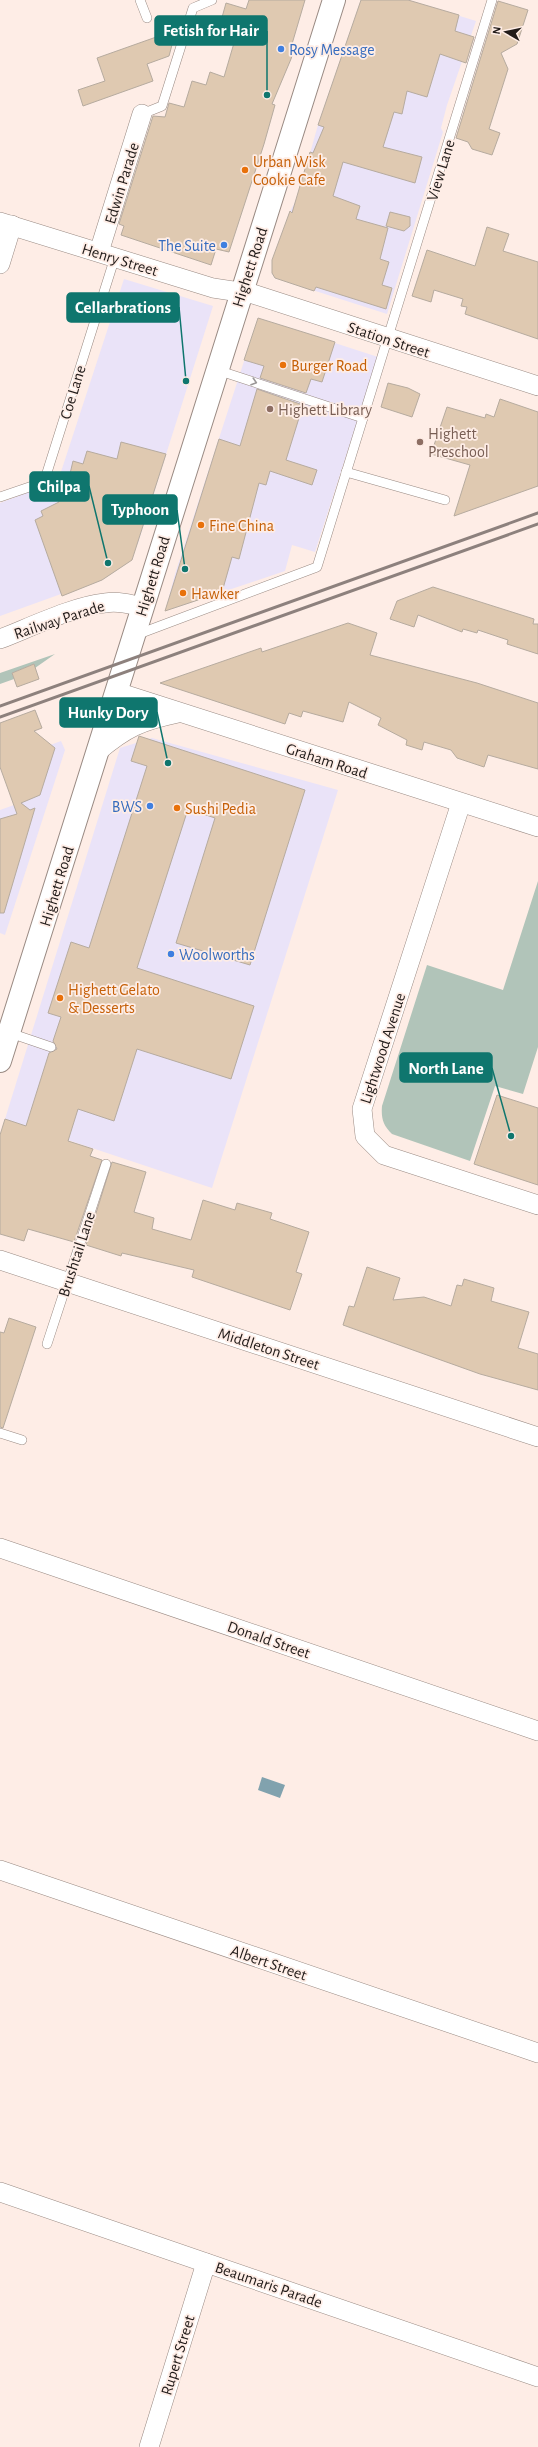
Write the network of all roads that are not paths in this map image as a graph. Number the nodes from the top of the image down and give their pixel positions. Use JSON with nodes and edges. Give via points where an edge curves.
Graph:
{"nodes":[{"id":1,"x":140,"y":0,"type":"edge"},
{"id":2,"x":212,"y":0,"type":"edge"},
{"id":3,"x":334,"y":0,"type":"edge"},
{"id":4,"x":492,"y":0,"type":"edge"},
{"id":5,"x":147,"y":18,"type":"dead end"},
{"id":6,"x":142,"y":114,"type":"joint"},
{"id":7,"x":6,"y":223,"type":"edge"},
{"id":8,"x":107,"y":255,"type":"junction"},
{"id":9,"x":0,"y":264,"type":"edge"},
{"id":10,"x":241,"y":293,"type":"junction"},
{"id":11,"x":387,"y":339,"type":"junction"},
{"id":12,"x":217,"y":370,"type":"junction"},
{"id":13,"x":538,"y":386,"type":"edge"},
{"id":14,"x":363,"y":418,"type":"junction"},
{"id":15,"x":346,"y":472,"type":"junction"},
{"id":16,"x":0,"y":497,"type":"edge"},
{"id":17,"x":445,"y":500,"type":"dead end"},
{"id":18,"x":142,"y":607,"type":"junction"},
{"id":19,"x":133,"y":636,"type":"junction"},
{"id":20,"x":0,"y":639,"type":"edge"},
{"id":21,"x":117,"y":692,"type":"junction"},
{"id":22,"x":178,"y":713,"type":"junction"},
{"id":23,"x":97,"y":752,"type":"junction"},
{"id":24,"x":461,"y":803,"type":"junction"},
{"id":25,"x":538,"y":827,"type":"edge"},
{"id":26,"x":5,"y":1031,"type":"edge"},
{"id":27,"x":51,"y":1048,"type":"dead end"},
{"id":28,"x":0,"y":1061,"type":"edge"},
{"id":29,"x":106,"y":1164,"type":"dead end"},
{"id":30,"x":538,"y":1205,"type":"edge"},
{"id":31,"x":0,"y":1260,"type":"edge"},
{"id":32,"x":67,"y":1282,"type":"junction"},
{"id":33,"x":47,"y":1344,"type":"dead end"},
{"id":34,"x":0,"y":1433,"type":"edge"},
{"id":35,"x":538,"y":1437,"type":"edge"},
{"id":36,"x":22,"y":1440,"type":"dead end"},
{"id":37,"x":0,"y":1548,"type":"edge"},
{"id":38,"x":538,"y":1731,"type":"edge"},
{"id":39,"x":0,"y":1870,"type":"edge"},
{"id":40,"x":538,"y":2053,"type":"edge"},
{"id":41,"x":0,"y":2192,"type":"edge"},
{"id":42,"x":206,"y":2263,"type":"junction"},
{"id":43,"x":538,"y":2376,"type":"edge"},
{"id":44,"x":149,"y":2447,"type":"edge"}],
"edges":[{"from":1,"to":5,"type":"lane"},
{"from":2,"to":6,"type":"lane","via":[[193,8],[162,106]]},
{"from":3,"to":10,"type":"street","name":"Highett Road"},
{"from":4,"to":11,"type":"lane","name":"View Lane"},
{"from":6,"to":8,"type":"street","name":"Edwin Parade"},
{"from":7,"to":8,"type":"street","name":"Henry Street"},
{"from":7,"to":9,"type":"street"},
{"from":8,"to":10,"type":"street","name":"Henry Street","via":[[213,288]]},
{"from":8,"to":16,"type":"lane","name":"Coe Lane","via":[[44,482]]},
{"from":10,"to":11,"type":"street","name":"Station Street","via":[[253,294]]},
{"from":10,"to":12,"type":"street","name":"Highett Road"},
{"from":11,"to":13,"type":"street","name":"Station Street"},
{"from":11,"to":14,"type":"lane","name":"View Lane"},
{"from":12,"to":14,"type":"lane","one_way":true},
{"from":12,"to":18,"type":"street","name":"Highett Road"},
{"from":14,"to":15,"type":"lane","name":"View Lane"},
{"from":15,"to":17,"type":"lane"},
{"from":15,"to":19,"type":"lane","name":"View Lane","via":[[317,567]]},
{"from":18,"to":19,"type":"street","name":"Highett Road"},
{"from":18,"to":20,"type":"street","name":"Railway Parade","via":[[123,602],[106,602]]},
{"from":19,"to":21,"type":"street","name":"Highett Road"},
{"from":21,"to":22,"type":"street","name":"Graham Road"},
{"from":21,"to":23,"type":"street","name":"Highett Road"},
{"from":22,"to":23,"type":"street","via":[[135,724],[118,733]]},
{"from":22,"to":24,"type":"street","name":"Graham Road"},
{"from":23,"to":26,"type":"street","name":"Highett Road"},
{"from":24,"to":25,"type":"street","name":"Graham Road"},
{"from":24,"to":30,"type":"street","name":"Lightwood Avenue","via":[[362,1109],[364,1136],[384,1155]]},
{"from":26,"to":27,"type":"lane"},
{"from":26,"to":28,"type":"street","name":"Highett Road"},
{"from":29,"to":32,"type":"lane","name":"Brushtail Lane"},
{"from":31,"to":32,"type":"street","name":"Middleton Street"},
{"from":32,"to":33,"type":"lane","name":"Brushtail Lane"},
{"from":32,"to":35,"type":"street","name":"Middleton Street"},
{"from":34,"to":36,"type":"lane"},
{"from":37,"to":38,"type":"street","name":"Donald Street"},
{"from":39,"to":40,"type":"street","name":"Albert Street"},
{"from":41,"to":42,"type":"street","name":"Beaumaris Parade"},
{"from":42,"to":43,"type":"street","name":"Beaumaris Parade"},
{"from":42,"to":44,"type":"street","name":"Rupert Street"}]}
